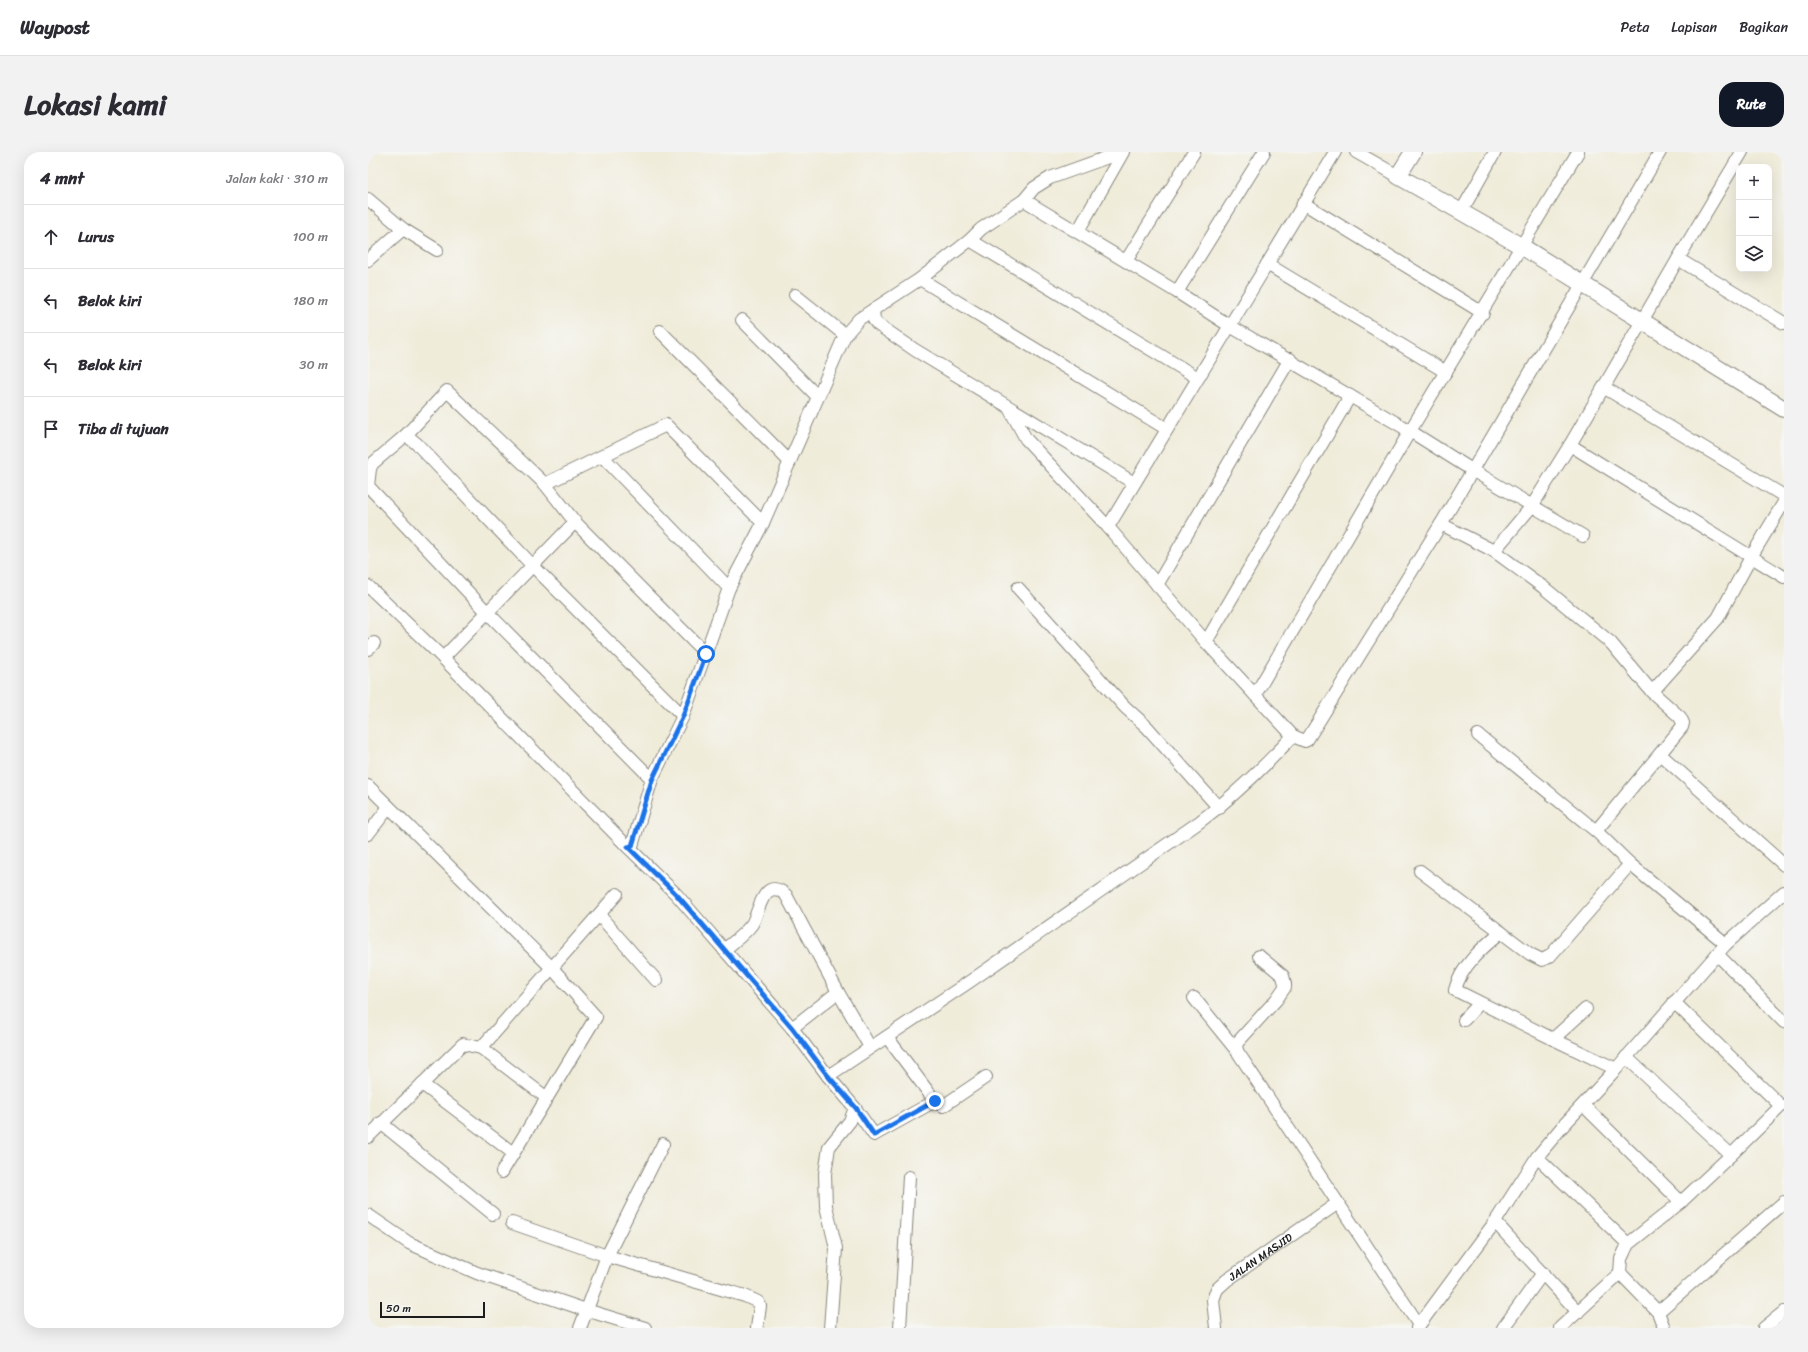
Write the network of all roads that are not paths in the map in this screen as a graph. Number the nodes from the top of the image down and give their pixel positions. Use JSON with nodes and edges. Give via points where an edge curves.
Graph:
{"nodes":[{"id":1,"x":1123,"y":152,"type":"edge"},
{"id":2,"x":1194,"y":152,"type":"edge"},
{"id":3,"x":1264,"y":152,"type":"edge"},
{"id":4,"x":1335,"y":152,"type":"edge"},
{"id":5,"x":1356,"y":152,"type":"edge"},
{"id":6,"x":1413,"y":152,"type":"edge"},
{"id":7,"x":1495,"y":152,"type":"edge"},
{"id":8,"x":1578,"y":152,"type":"edge"},
{"id":9,"x":1660,"y":152,"type":"edge"},
{"id":10,"x":1742,"y":152,"type":"edge"},
{"id":11,"x":1398,"y":176,"type":"junction"},
{"id":12,"x":368,"y":199,"type":"edge"},
{"id":13,"x":1024,"y":200,"type":"junction"},
{"id":14,"x":1303,"y":203,"type":"junction"},
{"id":15,"x":1461,"y":212,"type":"junction"},
{"id":16,"x":403,"y":229,"type":"junction"},
{"id":17,"x":1078,"y":231,"type":"junction"},
{"id":18,"x":970,"y":240,"type":"junction"},
{"id":19,"x":1521,"y":246,"type":"junction"},
{"id":20,"x":437,"y":250,"type":"dead end"},
{"id":21,"x":1678,"y":259,"type":"junction"},
{"id":22,"x":368,"y":260,"type":"edge"},
{"id":23,"x":1126,"y":261,"type":"junction"},
{"id":24,"x":1267,"y":264,"type":"junction"},
{"id":25,"x":920,"y":279,"type":"junction"},
{"id":26,"x":1582,"y":285,"type":"junction"},
{"id":27,"x":1177,"y":292,"type":"junction"},
{"id":28,"x":795,"y":295,"type":"dead end"},
{"id":29,"x":873,"y":310,"type":"junction"},
{"id":30,"x":1483,"y":313,"type":"junction"},
{"id":31,"x":742,"y":320,"type":"dead end"},
{"id":32,"x":1642,"y":321,"type":"junction"},
{"id":33,"x":1784,"y":323,"type":"edge"},
{"id":34,"x":1230,"y":326,"type":"junction"},
{"id":35,"x":660,"y":331,"type":"dead end"},
{"id":36,"x":845,"y":335,"type":"junction"},
{"id":37,"x":1290,"y":359,"type":"junction"},
{"id":38,"x":1446,"y":372,"type":"junction"},
{"id":39,"x":1198,"y":378,"type":"junction"},
{"id":40,"x":1605,"y":388,"type":"junction"},
{"id":41,"x":1350,"y":396,"type":"junction"},
{"id":42,"x":818,"y":397,"type":"junction"},
{"id":43,"x":1009,"y":408,"type":"junction"},
{"id":44,"x":1784,"y":409,"type":"edge"},
{"id":45,"x":1167,"y":429,"type":"junction"},
{"id":46,"x":1410,"y":431,"type":"junction"},
{"id":47,"x":406,"y":435,"type":"junction"},
{"id":48,"x":1570,"y":445,"type":"junction"},
{"id":49,"x":603,"y":457,"type":"junction"},
{"id":50,"x":790,"y":462,"type":"junction"},
{"id":51,"x":1472,"y":470,"type":"junction"},
{"id":52,"x":1134,"y":483,"type":"junction"},
{"id":53,"x":545,"y":484,"type":"junction"},
{"id":54,"x":1784,"y":496,"type":"edge"},
{"id":55,"x":1784,"y":502,"type":"edge"},
{"id":56,"x":1532,"y":506,"type":"junction"},
{"id":57,"x":576,"y":522,"type":"junction"},
{"id":58,"x":763,"y":523,"type":"junction"},
{"id":59,"x":1441,"y":524,"type":"junction"},
{"id":60,"x":1108,"y":528,"type":"junction"},
{"id":61,"x":1583,"y":536,"type":"dead end"},
{"id":62,"x":1494,"y":551,"type":"junction"},
{"id":63,"x":1751,"y":557,"type":"junction"},
{"id":64,"x":532,"y":565,"type":"junction"},
{"id":65,"x":1784,"y":577,"type":"edge"},
{"id":66,"x":1156,"y":585,"type":"junction"},
{"id":67,"x":368,"y":586,"type":"edge"},
{"id":68,"x":729,"y":588,"type":"junction"},
{"id":69,"x":1018,"y":588,"type":"dead end"},
{"id":70,"x":486,"y":611,"type":"junction"},
{"id":71,"x":1206,"y":642,"type":"junction"},
{"id":72,"x":706,"y":654,"type":"junction"},
{"id":73,"x":443,"y":658,"type":"junction"},
{"id":74,"x":1652,"y":692,"type":"junction"},
{"id":75,"x":1255,"y":695,"type":"junction"},
{"id":76,"x":683,"y":716,"type":"junction"},
{"id":77,"x":1478,"y":735,"type":"dead end"},
{"id":78,"x":1293,"y":736,"type":"junction"},
{"id":79,"x":1661,"y":755,"type":"junction"},
{"id":80,"x":652,"y":780,"type":"junction"},
{"id":81,"x":368,"y":786,"type":"edge"},
{"id":82,"x":389,"y":808,"type":"junction"},
{"id":83,"x":1219,"y":808,"type":"junction"},
{"id":84,"x":1596,"y":831,"type":"junction"},
{"id":85,"x":368,"y":834,"type":"edge"},
{"id":86,"x":628,"y":847,"type":"junction"},
{"id":87,"x":1630,"y":864,"type":"junction"},
{"id":88,"x":1784,"y":865,"type":"edge"},
{"id":89,"x":1420,"y":872,"type":"dead end"},
{"id":90,"x":1784,"y":892,"type":"edge"},
{"id":91,"x":617,"y":894,"type":"dead end"},
{"id":92,"x":599,"y":915,"type":"junction"},
{"id":93,"x":1501,"y":932,"type":"junction"},
{"id":94,"x":1726,"y":944,"type":"junction"},
{"id":95,"x":724,"y":950,"type":"junction"},
{"id":96,"x":1718,"y":954,"type":"junction"},
{"id":97,"x":1259,"y":956,"type":"dead end"},
{"id":98,"x":552,"y":968,"type":"junction"},
{"id":99,"x":656,"y":980,"type":"dead end"},
{"id":100,"x":838,"y":992,"type":"junction"},
{"id":101,"x":1194,"y":998,"type":"dead end"},
{"id":102,"x":1674,"y":1002,"type":"junction"},
{"id":103,"x":1480,"y":1003,"type":"junction"},
{"id":104,"x":1586,"y":1009,"type":"dead end"},
{"id":105,"x":1464,"y":1020,"type":"dead end"},
{"id":106,"x":1784,"y":1022,"type":"edge"},
{"id":107,"x":792,"y":1028,"type":"junction"},
{"id":108,"x":887,"y":1037,"type":"junction"},
{"id":109,"x":1553,"y":1039,"type":"junction"},
{"id":110,"x":870,"y":1047,"type":"junction"},
{"id":111,"x":481,"y":1048,"type":"junction"},
{"id":112,"x":1237,"y":1051,"type":"junction"},
{"id":113,"x":1626,"y":1057,"type":"junction"},
{"id":114,"x":1616,"y":1069,"type":"junction"},
{"id":115,"x":828,"y":1076,"type":"junction"},
{"id":116,"x":986,"y":1077,"type":"dead end"},
{"id":117,"x":422,"y":1084,"type":"junction"},
{"id":118,"x":1780,"y":1096,"type":"edge"},
{"id":119,"x":547,"y":1098,"type":"junction"},
{"id":120,"x":935,"y":1101,"type":"junction"},
{"id":121,"x":1582,"y":1105,"type":"junction"},
{"id":122,"x":856,"y":1108,"type":"junction"},
{"id":123,"x":381,"y":1123,"type":"junction"},
{"id":124,"x":368,"y":1137,"type":"edge"},
{"id":125,"x":663,"y":1144,"type":"dead end"},
{"id":126,"x":513,"y":1153,"type":"junction"},
{"id":127,"x":1731,"y":1155,"type":"junction"},
{"id":128,"x":1537,"y":1157,"type":"junction"},
{"id":129,"x":502,"y":1172,"type":"dead end"},
{"id":130,"x":909,"y":1177,"type":"dead end"},
{"id":131,"x":1681,"y":1202,"type":"junction"},
{"id":132,"x":1784,"y":1202,"type":"edge"},
{"id":133,"x":1338,"y":1203,"type":"junction"},
{"id":134,"x":493,"y":1214,"type":"dead end"},
{"id":135,"x":368,"y":1215,"type":"edge"},
{"id":136,"x":1495,"y":1222,"type":"junction"},
{"id":137,"x":512,"y":1223,"type":"dead end"},
{"id":138,"x":1628,"y":1244,"type":"junction"},
{"id":139,"x":607,"y":1256,"type":"junction"},
{"id":140,"x":1543,"y":1273,"type":"junction"},
{"id":141,"x":1620,"y":1273,"type":"junction"},
{"id":142,"x":586,"y":1310,"type":"junction"},
{"id":143,"x":1578,"y":1312,"type":"junction"},
{"id":144,"x":1658,"y":1312,"type":"junction"},
{"id":145,"x":1784,"y":1312,"type":"edge"},
{"id":146,"x":1418,"y":1326,"type":"edge"},
{"id":147,"x":580,"y":1328,"type":"edge"},
{"id":148,"x":645,"y":1328,"type":"edge"},
{"id":149,"x":757,"y":1328,"type":"edge"},
{"id":150,"x":830,"y":1328,"type":"edge"},
{"id":151,"x":900,"y":1328,"type":"edge"},
{"id":152,"x":1216,"y":1328,"type":"edge"},
{"id":153,"x":1503,"y":1328,"type":"edge"},
{"id":154,"x":1560,"y":1328,"type":"edge"},
{"id":155,"x":1664,"y":1328,"type":"edge"},
{"id":156,"x":1764,"y":1328,"type":"edge"}],
"edges":[{"from":1,"to":13,"type":"street","via":[[1050,178],[1034,188]]},
{"from":1,"to":17,"type":"street"},
{"from":2,"to":23,"type":"street"},
{"from":3,"to":27,"type":"street"},
{"from":4,"to":14,"type":"street"},
{"from":5,"to":11,"type":"street"},
{"from":6,"to":11,"type":"street"},
{"from":7,"to":15,"type":"street"},
{"from":8,"to":19,"type":"street"},
{"from":9,"to":26,"type":"street"},
{"from":10,"to":21,"type":"street"},
{"from":11,"to":15,"type":"street"},
{"from":12,"to":16,"type":"street"},
{"from":13,"to":17,"type":"street"},
{"from":13,"to":18,"type":"street","via":[[981,229]]},
{"from":14,"to":24,"type":"street"},
{"from":14,"to":30,"type":"street"},
{"from":15,"to":19,"type":"street"},
{"from":16,"to":20,"type":"street"},
{"from":16,"to":22,"type":"street"},
{"from":17,"to":23,"type":"street"},
{"from":18,"to":25,"type":"street"},
{"from":18,"to":39,"type":"street"},
{"from":19,"to":26,"type":"street"},
{"from":19,"to":30,"type":"street"},
{"from":21,"to":32,"type":"street"},
{"from":21,"to":33,"type":"street"},
{"from":23,"to":27,"type":"street"},
{"from":24,"to":34,"type":"street"},
{"from":24,"to":38,"type":"street"},
{"from":25,"to":29,"type":"street"},
{"from":25,"to":45,"type":"street"},
{"from":26,"to":32,"type":"street"},
{"from":26,"to":51,"type":"street"},
{"from":27,"to":34,"type":"street"},
{"from":28,"to":36,"type":"street"},
{"from":29,"to":36,"type":"street","via":[[859,319]]},
{"from":29,"to":43,"type":"street","via":[[874,320],[882,328]]},
{"from":30,"to":38,"type":"street"},
{"from":31,"to":42,"type":"street"},
{"from":32,"to":40,"type":"street"},
{"from":32,"to":44,"type":"street"},
{"from":34,"to":37,"type":"street"},
{"from":34,"to":39,"type":"street"},
{"from":35,"to":50,"type":"street"},
{"from":36,"to":42,"type":"street"},
{"from":37,"to":41,"type":"street"},
{"from":37,"to":66,"type":"street"},
{"from":38,"to":46,"type":"street"},
{"from":39,"to":45,"type":"street"},
{"from":40,"to":48,"type":"street"},
{"from":40,"to":54,"type":"street"},
{"from":41,"to":46,"type":"street"},
{"from":41,"to":71,"type":"street"},
{"from":42,"to":50,"type":"street"},
{"from":43,"to":52,"type":"street"},
{"from":43,"to":60,"type":"street","via":[[1026,439]]},
{"from":45,"to":52,"type":"street"},
{"from":46,"to":51,"type":"street"},
{"from":46,"to":75,"type":"street"},
{"from":47,"to":53,"type":"street","via":[[447,391]]},
{"from":47,"to":64,"type":"street"},
{"from":47,"to":70,"type":"street","via":[[372,464],[368,486]]},
{"from":48,"to":56,"type":"street"},
{"from":48,"to":63,"type":"street"},
{"from":49,"to":53,"type":"street"},
{"from":49,"to":58,"type":"street","via":[[664,425]]},
{"from":49,"to":68,"type":"street"},
{"from":50,"to":58,"type":"street"},
{"from":51,"to":56,"type":"street"},
{"from":51,"to":59,"type":"street"},
{"from":52,"to":60,"type":"street"},
{"from":53,"to":57,"type":"street"},
{"from":55,"to":63,"type":"street"},
{"from":56,"to":61,"type":"street"},
{"from":56,"to":62,"type":"street"},
{"from":57,"to":64,"type":"street"},
{"from":57,"to":72,"type":"street"},
{"from":58,"to":68,"type":"street"},
{"from":59,"to":62,"type":"street"},
{"from":59,"to":78,"type":"street","via":[[1307,740],[1303,742]]},
{"from":60,"to":66,"type":"street"},
{"from":62,"to":74,"type":"street","via":[[1544,587],[1611,643]]},
{"from":63,"to":65,"type":"street"},
{"from":63,"to":74,"type":"street","via":[[1718,618]]},
{"from":64,"to":70,"type":"street"},
{"from":64,"to":76,"type":"street"},
{"from":66,"to":71,"type":"street"},
{"from":67,"to":73,"type":"street"},
{"from":68,"to":72,"type":"street"},
{"from":69,"to":83,"type":"street"},
{"from":70,"to":73,"type":"street"},
{"from":70,"to":80,"type":"street"},
{"from":71,"to":75,"type":"street"},
{"from":72,"to":76,"type":"street"},
{"from":73,"to":86,"type":"street"},
{"from":74,"to":79,"type":"street","via":[[1680,717],[1683,723]]},
{"from":75,"to":78,"type":"street"},
{"from":76,"to":80,"type":"street"},
{"from":77,"to":84,"type":"street"},
{"from":78,"to":83,"type":"street"},
{"from":79,"to":84,"type":"street","via":[[1648,767]]},
{"from":79,"to":88,"type":"street"},
{"from":80,"to":86,"type":"street","via":[[632,846]]},
{"from":81,"to":82,"type":"street"},
{"from":82,"to":85,"type":"street"},
{"from":82,"to":98,"type":"street"},
{"from":83,"to":108,"type":"street"},
{"from":84,"to":87,"type":"street"},
{"from":86,"to":95,"type":"street","via":[[676,894]]},
{"from":87,"to":93,"type":"street","via":[[1550,956],[1542,960]]},
{"from":87,"to":94,"type":"street"},
{"from":89,"to":93,"type":"street"},
{"from":90,"to":94,"type":"street"},
{"from":91,"to":92,"type":"street"},
{"from":92,"to":98,"type":"street"},
{"from":92,"to":99,"type":"street"},
{"from":93,"to":103,"type":"street","via":[[1469,963],[1457,980],[1455,990]]},
{"from":94,"to":96,"type":"street"},
{"from":95,"to":100,"type":"street","via":[[751,926],[757,909],[768,892],[774,889],[786,895]]},
{"from":95,"to":107,"type":"street"},
{"from":96,"to":102,"type":"street"},
{"from":96,"to":106,"type":"street"},
{"from":97,"to":112,"type":"street","via":[[1283,976],[1285,987],[1236,1044]]},
{"from":98,"to":111,"type":"street"},
{"from":98,"to":119,"type":"street","via":[[596,1017]]},
{"from":100,"to":107,"type":"street"},
{"from":100,"to":110,"type":"street"},
{"from":101,"to":112,"type":"street"},
{"from":102,"to":113,"type":"street"},
{"from":102,"to":118,"type":"street"},
{"from":103,"to":105,"type":"street"},
{"from":103,"to":109,"type":"street"},
{"from":104,"to":109,"type":"street"},
{"from":107,"to":115,"type":"street"},
{"from":108,"to":110,"type":"street"},
{"from":108,"to":120,"type":"street"},
{"from":109,"to":114,"type":"street"},
{"from":110,"to":115,"type":"street"},
{"from":111,"to":117,"type":"street","via":[[463,1044]]},
{"from":111,"to":119,"type":"street"},
{"from":112,"to":133,"type":"street"},
{"from":113,"to":114,"type":"street"},
{"from":113,"to":127,"type":"street"},
{"from":114,"to":121,"type":"street"},
{"from":115,"to":122,"type":"street"},
{"from":116,"to":120,"type":"street","via":[[943,1106]]},
{"from":117,"to":123,"type":"street"},
{"from":117,"to":126,"type":"street"},
{"from":118,"to":127,"type":"street","via":[[1780,1108]]},
{"from":119,"to":126,"type":"street"},
{"from":120,"to":122,"type":"street","via":[[874,1135]]},
{"from":121,"to":128,"type":"street"},
{"from":121,"to":131,"type":"street"},
{"from":122,"to":150,"type":"street","via":[[850,1121],[829,1147],[825,1174],[826,1206],[836,1248]]},
{"from":123,"to":124,"type":"street"},
{"from":123,"to":134,"type":"street"},
{"from":125,"to":139,"type":"street"},
{"from":126,"to":129,"type":"street"},
{"from":127,"to":131,"type":"street"},
{"from":128,"to":136,"type":"street"},
{"from":128,"to":138,"type":"street"},
{"from":130,"to":151,"type":"street"},
{"from":131,"to":138,"type":"street"},
{"from":132,"to":144,"type":"street"},
{"from":133,"to":146,"type":"street"},
{"from":133,"to":152,"type":"street","name":"JALAN MASJID","via":[[1217,1289],[1213,1300]]},
{"from":135,"to":142,"type":"street","via":[[399,1238],[477,1273]]},
{"from":136,"to":140,"type":"street"},
{"from":136,"to":146,"type":"street"},
{"from":137,"to":139,"type":"street"},
{"from":138,"to":141,"type":"street","via":[[1621,1259]]},
{"from":139,"to":142,"type":"street"},
{"from":139,"to":149,"type":"street","via":[[758,1302],[760,1306]]},
{"from":140,"to":143,"type":"street"},
{"from":140,"to":153,"type":"street"},
{"from":141,"to":143,"type":"street"},
{"from":141,"to":144,"type":"street"},
{"from":142,"to":147,"type":"street"},
{"from":142,"to":148,"type":"street"},
{"from":143,"to":154,"type":"street"},
{"from":144,"to":155,"type":"street"},
{"from":145,"to":156,"type":"street"}]}
